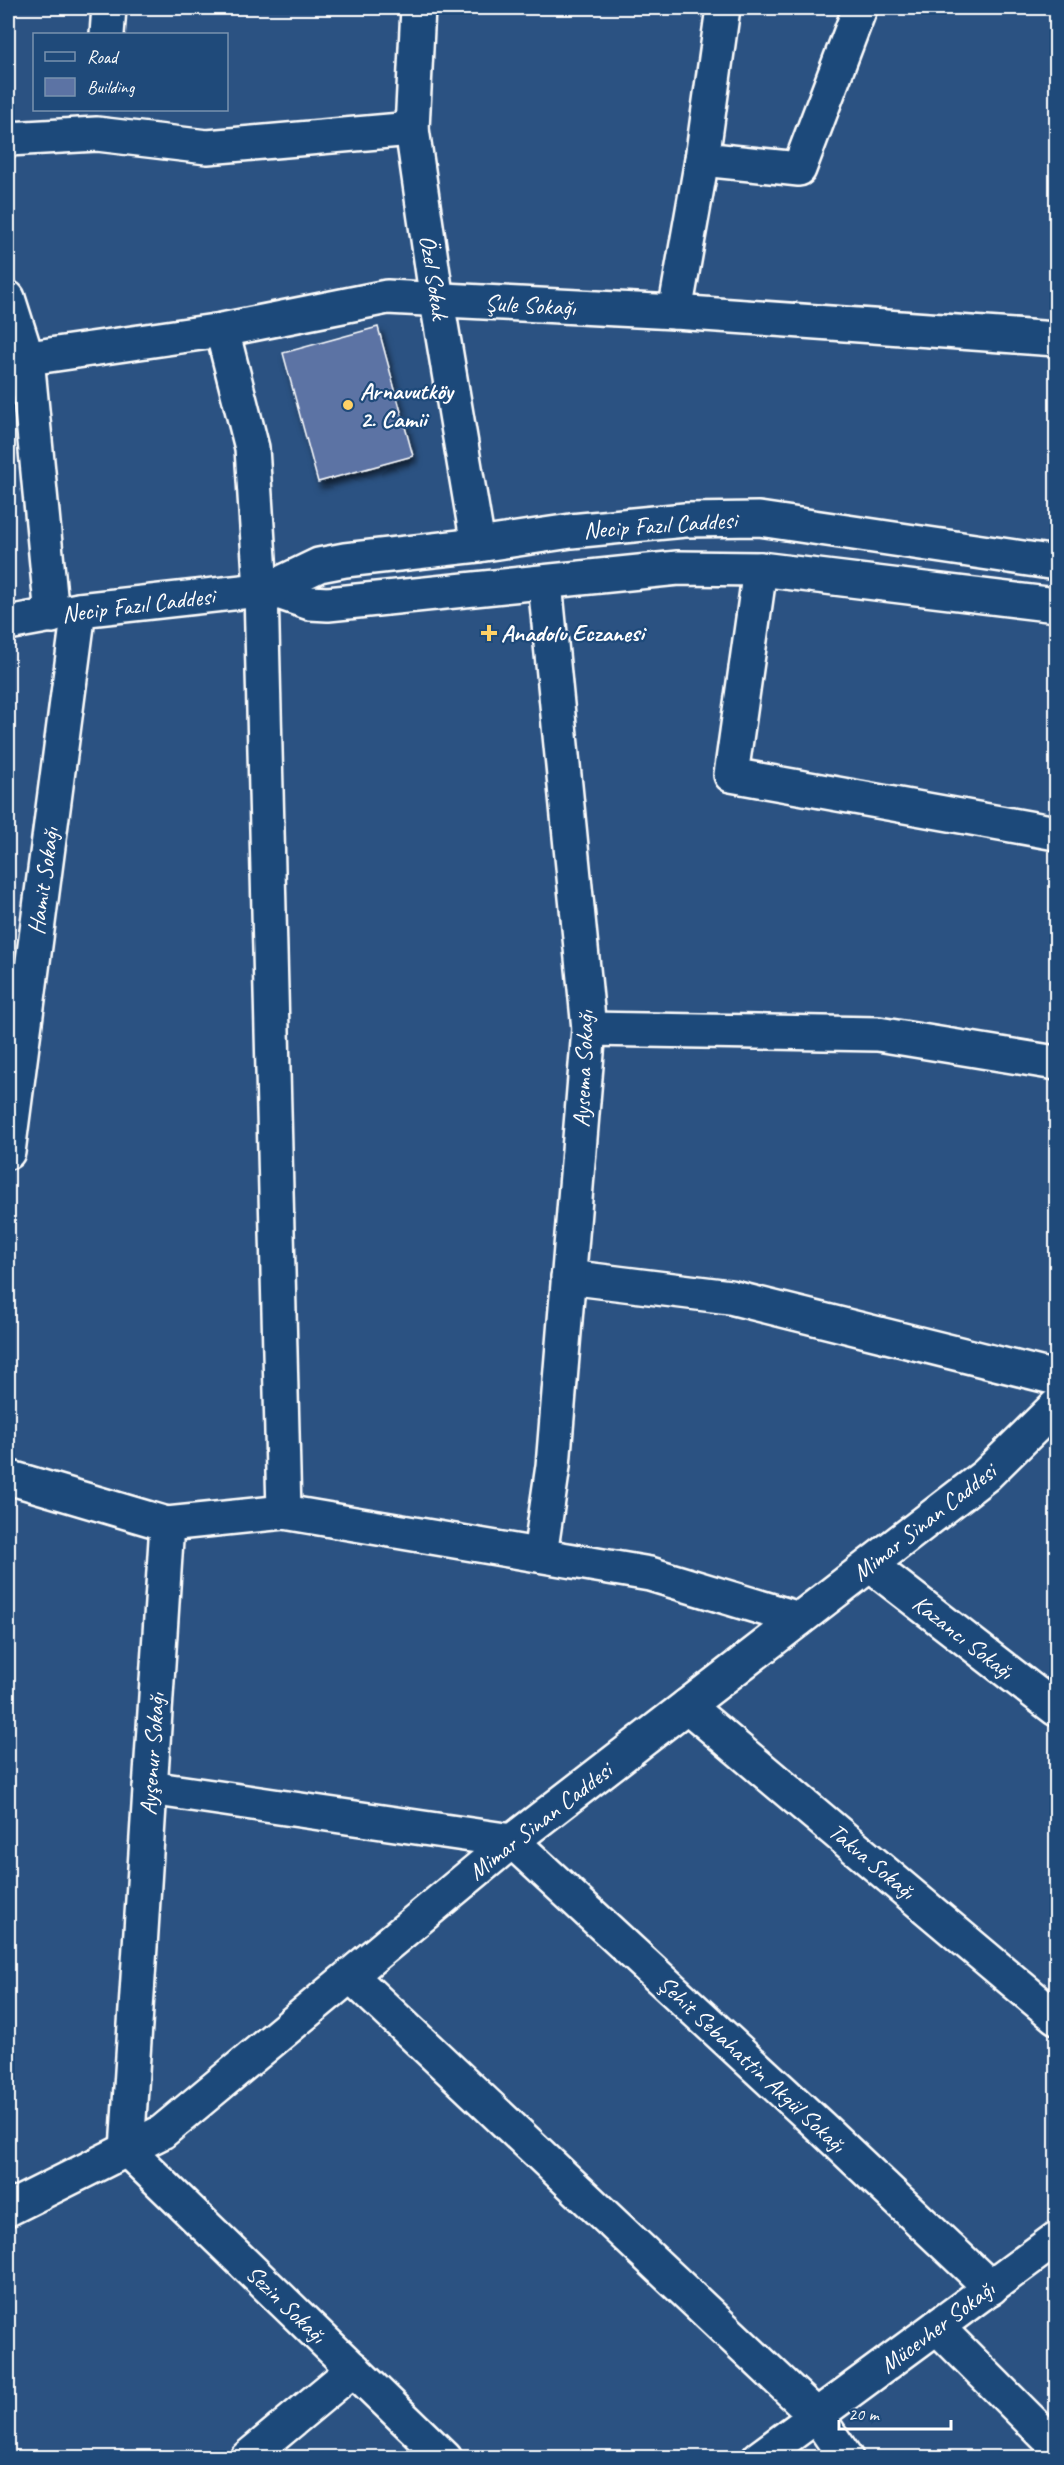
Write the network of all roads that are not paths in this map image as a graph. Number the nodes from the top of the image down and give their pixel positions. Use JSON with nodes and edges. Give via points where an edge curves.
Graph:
{"nodes":[{"id":1,"x":109,"y":8,"type":"edge"},
{"id":2,"x":418,"y":8,"type":"edge"},
{"id":3,"x":723,"y":8,"type":"edge"},
{"id":4,"x":860,"y":8,"type":"edge"},
{"id":5,"x":106,"y":33,"type":"edge"},
{"id":6,"x":98,"y":122,"type":"edge"},
{"id":7,"x":412,"y":129,"type":"junction"},
{"id":8,"x":8,"y":139,"type":"edge"},
{"id":9,"x":702,"y":159,"type":"junction"},
{"id":10,"x":8,"y":298,"type":"edge"},
{"id":11,"x":437,"y":301,"type":"junction"},
{"id":12,"x":675,"y":312,"type":"junction"},
{"id":13,"x":222,"y":330,"type":"junction"},
{"id":14,"x":1056,"y":339,"type":"edge"},
{"id":15,"x":17,"y":360,"type":"edge"},
{"id":16,"x":477,"y":545,"type":"junction"},
{"id":17,"x":1056,"y":563,"type":"edge"},
{"id":18,"x":760,"y":568,"type":"junction"},
{"id":19,"x":545,"y":583,"type":"junction"},
{"id":20,"x":265,"y":589,"type":"junction"},
{"id":21,"x":1056,"y":605,"type":"edge"},
{"id":22,"x":65,"y":613,"type":"junction"},
{"id":23,"x":8,"y":623,"type":"edge"},
{"id":24,"x":1056,"y":833,"type":"edge"},
{"id":25,"x":589,"y":1029,"type":"junction"},
{"id":26,"x":1056,"y":1063,"type":"edge"},
{"id":27,"x":8,"y":1152,"type":"edge"},
{"id":28,"x":568,"y":1277,"type":"junction"},
{"id":29,"x":1056,"y":1378,"type":"edge"},
{"id":30,"x":1056,"y":1406,"type":"edge"},
{"id":31,"x":8,"y":1477,"type":"edge"},
{"id":32,"x":284,"y":1512,"type":"junction"},
{"id":33,"x":167,"y":1524,"type":"junction"},
{"id":34,"x":540,"y":1555,"type":"junction"},
{"id":35,"x":870,"y":1565,"type":"junction"},
{"id":36,"x":799,"y":1619,"type":"junction"},
{"id":37,"x":687,"y":1706,"type":"junction"},
{"id":38,"x":1056,"y":1709,"type":"edge"},
{"id":39,"x":150,"y":1788,"type":"junction"},
{"id":40,"x":512,"y":1841,"type":"junction"},
{"id":41,"x":352,"y":1977,"type":"junction"},
{"id":42,"x":1056,"y":2017,"type":"edge"},
{"id":43,"x":127,"y":2150,"type":"junction"},
{"id":44,"x":8,"y":2209,"type":"edge"},
{"id":45,"x":1056,"y":2239,"type":"edge"},
{"id":46,"x":991,"y":2288,"type":"junction"},
{"id":47,"x":937,"y":2327,"type":"junction"},
{"id":48,"x":354,"y":2369,"type":"junction"},
{"id":49,"x":818,"y":2416,"type":"junction"},
{"id":50,"x":1056,"y":2446,"type":"edge"},
{"id":51,"x":247,"y":2457,"type":"edge"},
{"id":52,"x":445,"y":2457,"type":"edge"},
{"id":53,"x":759,"y":2457,"type":"edge"},
{"id":54,"x":846,"y":2457,"type":"edge"}],
"edges":[{"from":1,"to":5,"type":"street"},
{"from":2,"to":7,"type":"street","name":"Özel Sokak"},
{"from":3,"to":9,"type":"street"},
{"from":4,"to":9,"type":"street","via":[[799,169]]},
{"from":6,"to":7,"type":"street","via":[[207,147]]},
{"from":6,"to":8,"type":"street"},
{"from":7,"to":11,"type":"street","name":"Özel Sokak"},
{"from":9,"to":12,"type":"street"},
{"from":10,"to":15,"type":"street","name":"Hamit Sokağı"},
{"from":11,"to":12,"type":"street","name":"Şule Sokağı"},
{"from":11,"to":13,"type":"street","name":"Şule Sokağı","via":[[387,297]]},
{"from":11,"to":16,"type":"street","name":"Özel Sokak"},
{"from":12,"to":14,"type":"street","name":"Şule Sokağı"},
{"from":13,"to":15,"type":"street","name":"Şule Sokağı"},
{"from":13,"to":20,"type":"street","via":[[252,448]]},
{"from":15,"to":22,"type":"street","name":"Hamit Sokağı"},
{"from":16,"to":17,"type":"street","name":"Necip Fazıl Caddesi","via":[[674,521],[759,519]]},
{"from":16,"to":20,"type":"street","name":"Necip Fazıl Caddesi","via":[[319,565]]},
{"from":18,"to":19,"type":"street","name":"Necip Fazıl Caddesi","via":[[678,568]]},
{"from":18,"to":21,"type":"street","name":"Necip Fazıl Caddesi"},
{"from":18,"to":24,"type":"street","via":[[731,776]]},
{"from":19,"to":20,"type":"street","name":"Necip Fazıl Caddesi","via":[[328,604],[310,603]]},
{"from":19,"to":25,"type":"street","name":"Aysema Sokağı"},
{"from":20,"to":22,"type":"street","name":"Necip Fazıl Caddesi"},
{"from":20,"to":32,"type":"street"},
{"from":22,"to":23,"type":"street","name":"Necip Fazıl Caddesi"},
{"from":22,"to":27,"type":"street","name":"Hamit Sokağı"},
{"from":25,"to":26,"type":"street","via":[[878,1034]]},
{"from":25,"to":28,"type":"street","name":"Aysema Sokağı"},
{"from":28,"to":29,"type":"street","via":[[730,1297]]},
{"from":28,"to":34,"type":"street","name":"Aysema Sokağı","via":[[553,1466]]},
{"from":30,"to":35,"type":"street","name":"Mimar Sinan Caddesi","via":[[986,1475]]},
{"from":31,"to":33,"type":"street"},
{"from":32,"to":33,"type":"street"},
{"from":32,"to":34,"type":"street"},
{"from":33,"to":39,"type":"street","name":"Ayşenur Sokağı"},
{"from":34,"to":36,"type":"street","via":[[650,1574]]},
{"from":35,"to":36,"type":"street","name":"Mimar Sinan Caddesi"},
{"from":35,"to":38,"type":"street","name":"Kazancı Sokağı"},
{"from":36,"to":37,"type":"street","name":"Mimar Sinan Caddesi"},
{"from":37,"to":40,"type":"street","name":"Mimar Sinan Caddesi"},
{"from":37,"to":42,"type":"street","name":"Takva Sokağı"},
{"from":39,"to":40,"type":"street"},
{"from":39,"to":43,"type":"street","name":"Ayşenur Sokağı"},
{"from":40,"to":41,"type":"street","name":"Mimar Sinan Caddesi"},
{"from":40,"to":46,"type":"street","name":"Şehit Sebahattin Akgül Sokağı"},
{"from":41,"to":43,"type":"street","name":"Mimar Sinan Caddesi","via":[[162,2132]]},
{"from":41,"to":49,"type":"street"},
{"from":43,"to":44,"type":"street","name":"Mimar Sinan Caddesi"},
{"from":43,"to":48,"type":"street","name":"Sezin Sokağı"},
{"from":45,"to":46,"type":"street","name":"Mücevher Sokağı"},
{"from":46,"to":47,"type":"street","name":"Mücevher Sokağı"},
{"from":47,"to":49,"type":"street","name":"Mücevher Sokağı"},
{"from":47,"to":50,"type":"street"},
{"from":48,"to":51,"type":"street"},
{"from":48,"to":52,"type":"street","name":"Sezin Sokağı"},
{"from":49,"to":53,"type":"street","name":"Mücevher Sokağı"},
{"from":49,"to":54,"type":"street"}]}
